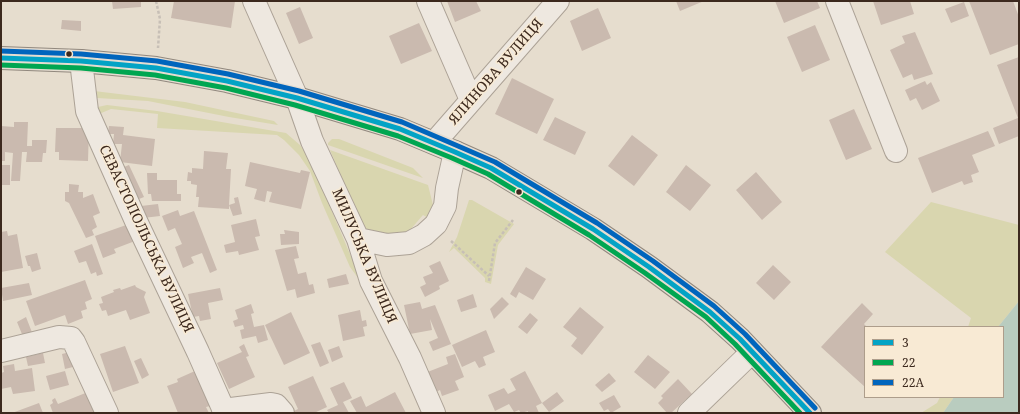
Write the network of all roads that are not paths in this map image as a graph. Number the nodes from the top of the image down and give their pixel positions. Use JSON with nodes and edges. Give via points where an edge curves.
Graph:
{"nodes":[{"id":1,"x":254,"y":1,"type":"edge"},
{"id":2,"x":428,"y":1,"type":"edge"},
{"id":3,"x":558,"y":1,"type":"edge"},
{"id":4,"x":837,"y":1,"type":"edge"},
{"id":5,"x":1,"y":58,"type":"edge"},
{"id":6,"x":81,"y":61,"type":"junction"},
{"id":7,"x":297,"y":98,"type":"junction"},
{"id":8,"x":470,"y":100,"type":"junction"},
{"id":9,"x":434,"y":143,"type":"junction"},
{"id":10,"x":896,"y":151,"type":"dead end"},
{"id":11,"x":455,"y":152,"type":"junction"},
{"id":12,"x":358,"y":239,"type":"junction"},
{"id":13,"x":1,"y":351,"type":"edge"},
{"id":14,"x":752,"y":352,"type":"junction"},
{"id":15,"x":224,"y":412,"type":"edge"},
{"id":16,"x":107,"y":413,"type":"edge"},
{"id":17,"x":283,"y":413,"type":"edge"},
{"id":18,"x":434,"y":413,"type":"edge"},
{"id":19,"x":689,"y":413,"type":"edge"},
{"id":20,"x":810,"y":413,"type":"edge"}],
"edges":[{"from":1,"to":7,"type":"street","name":"МИЛУСЬКА ВУЛИЦЯ"},
{"from":2,"to":8,"type":"street"},
{"from":3,"to":8,"type":"street","name":"ЯЛИНОВА ВУЛИЦЯ"},
{"from":4,"to":10,"type":"street"},
{"from":5,"to":6,"type":"main road"},
{"from":6,"to":7,"type":"main road","via":[[156,68],[227,81]]},
{"from":6,"to":15,"type":"street","name":"СЕВАСТОПОЛЬСЬКА ВУЛИЦЯ","via":[[87,110]]},
{"from":7,"to":9,"type":"main road","via":[[400,129]]},
{"from":7,"to":12,"type":"street","name":"МИЛУСЬКА ВУЛИЦЯ","via":[[312,141]]},
{"from":8,"to":9,"type":"street","name":"ЯЛИНОВА ВУЛИЦЯ"},
{"from":9,"to":11,"type":"main road"},
{"from":11,"to":12,"type":"street","via":[[445,206],[436,224],[424,235],[409,243],[387,245]]},
{"from":11,"to":14,"type":"main road","via":[[491,168],[649,267],[710,312]]},
{"from":12,"to":18,"type":"street","name":"МИЛУСЬКА ВУЛИЦЯ","via":[[372,281]]},
{"from":13,"to":16,"type":"street","via":[[59,337],[71,338]]},
{"from":14,"to":19,"type":"street"},
{"from":14,"to":20,"type":"main road"},
{"from":15,"to":17,"type":"street","via":[[271,404],[276,405]]}]}
